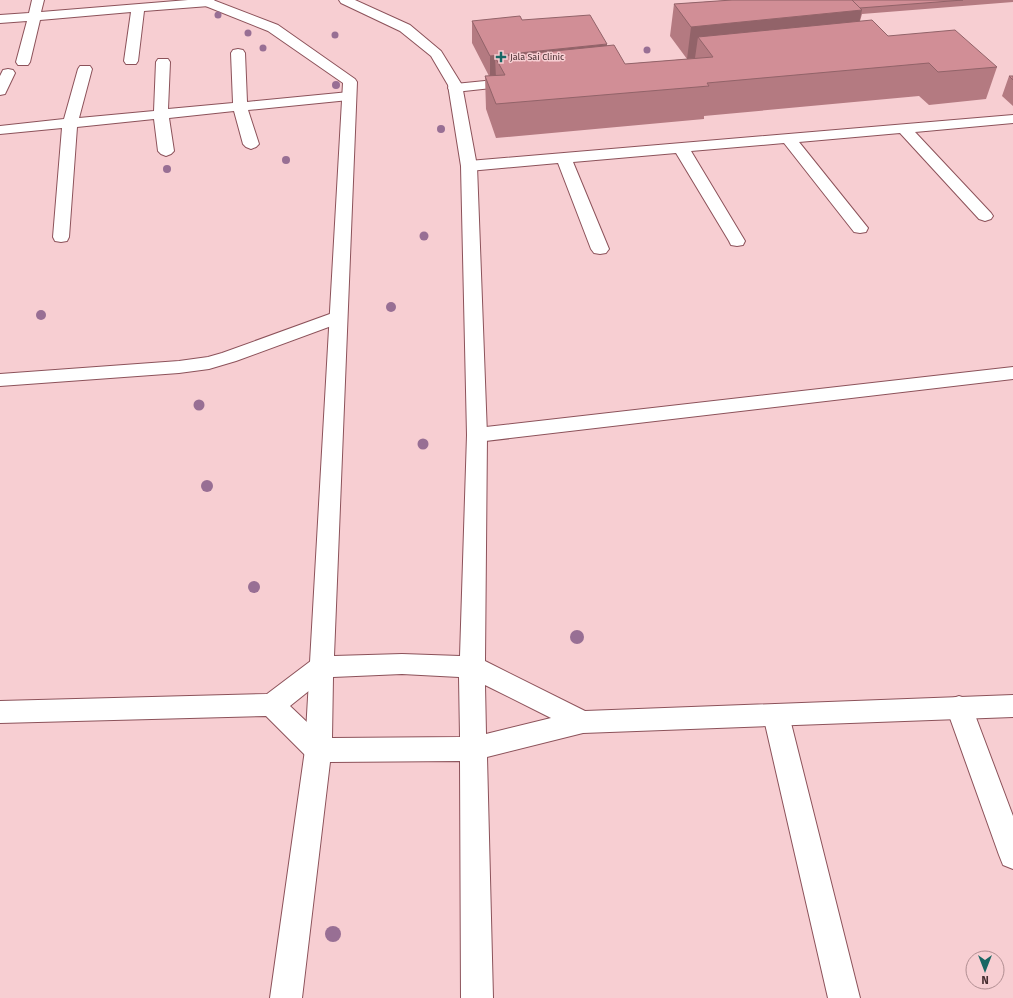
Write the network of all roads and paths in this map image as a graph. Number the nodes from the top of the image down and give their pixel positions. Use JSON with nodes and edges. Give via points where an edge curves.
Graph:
{"nodes":[{"id":1,"x":38,"y":0,"type":"edge"},
{"id":2,"x":346,"y":0,"type":"edge"},
{"id":3,"x":205,"y":1,"type":"edge"},
{"id":4,"x":138,"y":8,"type":"junction"},
{"id":5,"x":34,"y":16,"type":"junction"},
{"id":6,"x":0,"y":19,"type":"edge"},
{"id":7,"x":238,"y":53,"type":"dead end"},
{"id":8,"x":131,"y":61,"type":"dead end"},
{"id":9,"x":23,"y":62,"type":"dead end"},
{"id":10,"x":163,"y":62,"type":"dead end"},
{"id":11,"x":85,"y":69,"type":"dead end"},
{"id":12,"x":8,"y":73,"type":"dead end"},
{"id":13,"x":526,"y":81,"type":"edge"},
{"id":14,"x":456,"y":88,"type":"junction"},
{"id":15,"x":0,"y":91,"type":"edge"},
{"id":16,"x":349,"y":96,"type":"junction"},
{"id":17,"x":240,"y":107,"type":"junction"},
{"id":18,"x":161,"y":114,"type":"junction"},
{"id":19,"x":1013,"y":119,"type":"edge"},
{"id":20,"x":70,"y":123,"type":"junction"},
{"id":21,"x":903,"y":128,"type":"junction"},
{"id":22,"x":0,"y":130,"type":"edge"},
{"id":23,"x":788,"y":138,"type":"junction"},
{"id":24,"x":251,"y":144,"type":"dead end"},
{"id":25,"x":681,"y":148,"type":"junction"},
{"id":26,"x":166,"y":152,"type":"dead end"},
{"id":27,"x":564,"y":158,"type":"junction"},
{"id":28,"x":469,"y":166,"type":"junction"},
{"id":29,"x":985,"y":216,"type":"dead end"},
{"id":30,"x":860,"y":228,"type":"dead end"},
{"id":31,"x":61,"y":237,"type":"dead end"},
{"id":32,"x":736,"y":241,"type":"dead end"},
{"id":33,"x":600,"y":249,"type":"dead end"},
{"id":34,"x":338,"y":317,"type":"junction"},
{"id":35,"x":1013,"y":373,"type":"edge"},
{"id":36,"x":0,"y":380,"type":"edge"},
{"id":37,"x":477,"y":435,"type":"junction"},
{"id":38,"x":320,"y":667,"type":"junction"},
{"id":39,"x":472,"y":667,"type":"junction"},
{"id":40,"x":272,"y":705,"type":"junction"},
{"id":41,"x":1013,"y":706,"type":"edge"},
{"id":42,"x":959,"y":707,"type":"junction"},
{"id":43,"x":776,"y":715,"type":"junction"},
{"id":44,"x":1,"y":716,"type":"edge"},
{"id":45,"x":583,"y":722,"type":"junction"},
{"id":46,"x":472,"y":749,"type":"junction"},
{"id":47,"x":318,"y":750,"type":"junction"},
{"id":48,"x":1013,"y":855,"type":"edge"},
{"id":49,"x":286,"y":998,"type":"edge"},
{"id":50,"x":476,"y":998,"type":"edge"},
{"id":51,"x":844,"y":998,"type":"edge"}],
"edges":[{"from":1,"to":5,"type":"street"},
{"from":2,"to":14,"type":"street","via":[[405,28],[436,54]]},
{"from":3,"to":4,"type":"street"},
{"from":3,"to":16,"type":"street","via":[[273,28],[350,82]]},
{"from":4,"to":5,"type":"street"},
{"from":4,"to":8,"type":"street"},
{"from":5,"to":6,"type":"street"},
{"from":5,"to":9,"type":"street"},
{"from":7,"to":17,"type":"street"},
{"from":10,"to":18,"type":"street"},
{"from":11,"to":20,"type":"street"},
{"from":12,"to":15,"type":"street"},
{"from":13,"to":14,"type":"street"},
{"from":14,"to":28,"type":"street"},
{"from":16,"to":17,"type":"street"},
{"from":16,"to":34,"type":"street"},
{"from":17,"to":18,"type":"street"},
{"from":17,"to":24,"type":"street"},
{"from":18,"to":20,"type":"street"},
{"from":18,"to":26,"type":"street"},
{"from":19,"to":21,"type":"street"},
{"from":20,"to":22,"type":"street"},
{"from":20,"to":31,"type":"street"},
{"from":21,"to":23,"type":"street"},
{"from":21,"to":29,"type":"street"},
{"from":23,"to":25,"type":"street"},
{"from":23,"to":30,"type":"street"},
{"from":25,"to":27,"type":"street"},
{"from":25,"to":32,"type":"street"},
{"from":27,"to":28,"type":"street"},
{"from":27,"to":33,"type":"street"},
{"from":28,"to":37,"type":"street"},
{"from":34,"to":36,"type":"street","via":[[209,363]]},
{"from":34,"to":38,"type":"street"},
{"from":35,"to":37,"type":"street"},
{"from":37,"to":39,"type":"street"},
{"from":38,"to":39,"type":"street","via":[[402,664]]},
{"from":38,"to":40,"type":"street"},
{"from":38,"to":47,"type":"street"},
{"from":39,"to":45,"type":"street"},
{"from":39,"to":46,"type":"street"},
{"from":40,"to":44,"type":"street"},
{"from":40,"to":47,"type":"street"},
{"from":41,"to":42,"type":"street"},
{"from":42,"to":43,"type":"street"},
{"from":42,"to":48,"type":"street"},
{"from":43,"to":45,"type":"street"},
{"from":43,"to":51,"type":"street"},
{"from":45,"to":46,"type":"street"},
{"from":46,"to":47,"type":"street"},
{"from":46,"to":50,"type":"street"},
{"from":47,"to":49,"type":"street"}]}
